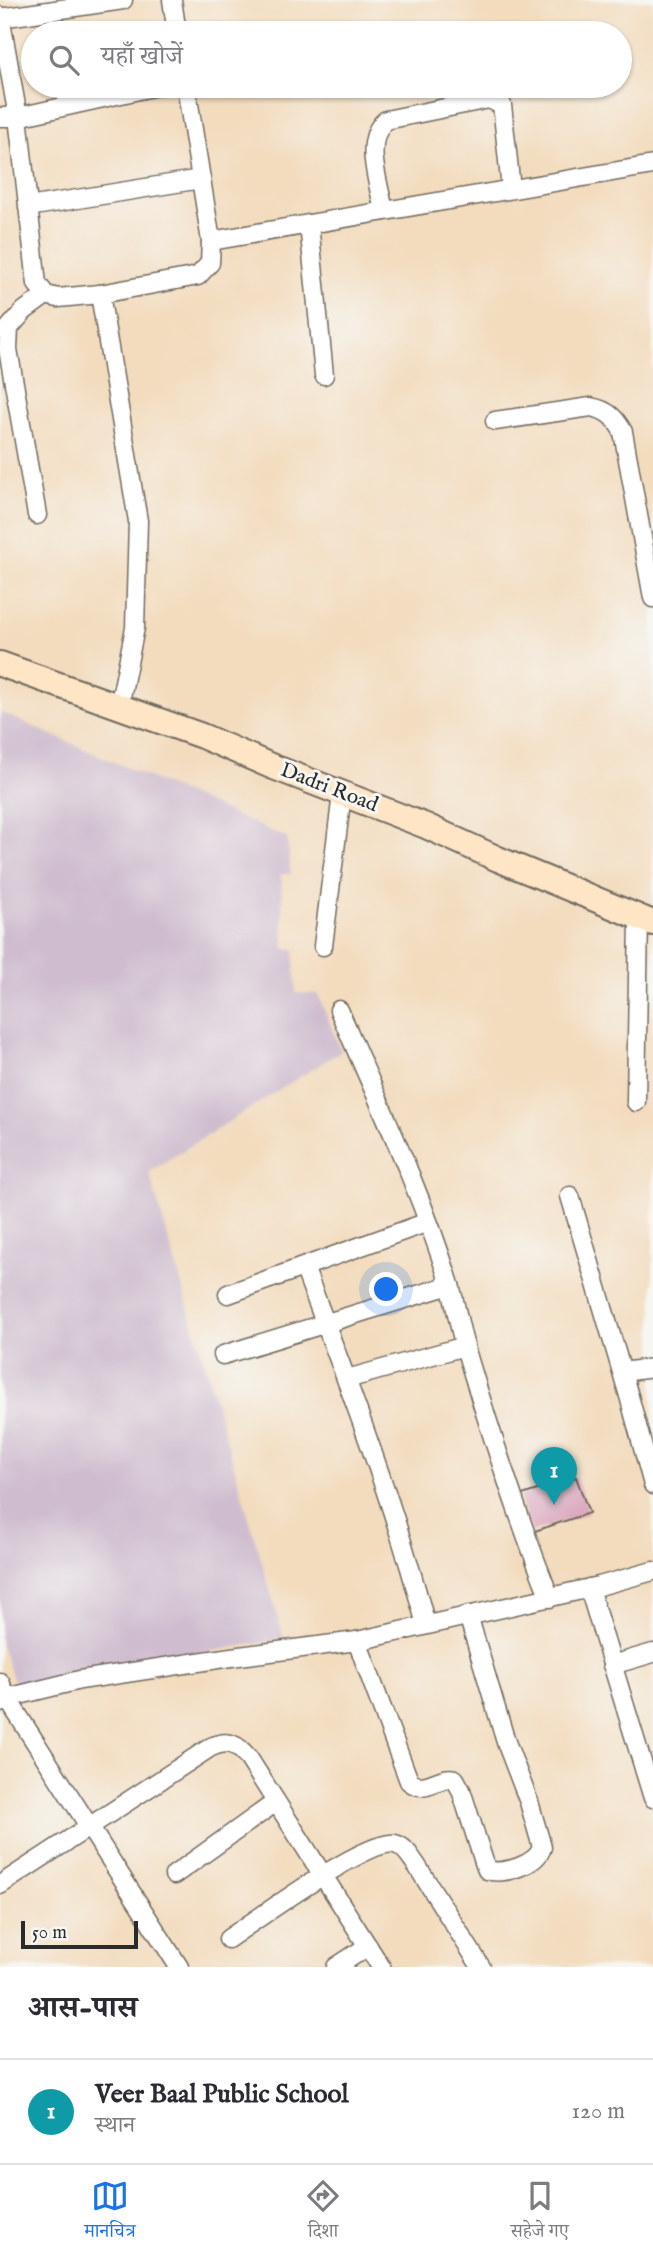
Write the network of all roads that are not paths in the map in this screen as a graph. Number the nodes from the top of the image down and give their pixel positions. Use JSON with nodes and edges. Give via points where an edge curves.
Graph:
{"nodes":[{"id":1,"x":123,"y":0,"type":"edge"},
{"id":2,"x":172,"y":0,"type":"edge"},
{"id":3,"x":0,"y":17,"type":"edge"},
{"id":4,"x":175,"y":21,"type":"edge"},
{"id":5,"x":100,"y":98,"type":"edge"},
{"id":6,"x":188,"y":98,"type":"edge"},
{"id":7,"x":9,"y":117,"type":"edge"},
{"id":8,"x":653,"y":165,"type":"edge"},
{"id":9,"x":201,"y":179,"type":"junction"},
{"id":10,"x":511,"y":189,"type":"junction"},
{"id":11,"x":28,"y":207,"type":"junction"},
{"id":12,"x":384,"y":211,"type":"junction"},
{"id":13,"x":309,"y":224,"type":"junction"},
{"id":14,"x":211,"y":241,"type":"junction"},
{"id":15,"x":100,"y":294,"type":"junction"},
{"id":16,"x":46,"y":295,"type":"junction"},
{"id":17,"x":324,"y":375,"type":"dead end"},
{"id":18,"x":495,"y":421,"type":"dead end"},
{"id":19,"x":37,"y":515,"type":"dead end"},
{"id":20,"x":653,"y":598,"type":"edge"},
{"id":21,"x":0,"y":661,"type":"edge"},
{"id":22,"x":119,"y":707,"type":"junction"},
{"id":23,"x":342,"y":794,"type":"junction"},
{"id":24,"x":646,"y":920,"type":"edge"},
{"id":25,"x":323,"y":946,"type":"dead end"},
{"id":26,"x":340,"y":1010,"type":"dead end"},
{"id":27,"x":636,"y":1101,"type":"dead end"},
{"id":28,"x":570,"y":1196,"type":"dead end"},
{"id":29,"x":428,"y":1222,"type":"junction"},
{"id":30,"x":304,"y":1267,"type":"junction"},
{"id":31,"x":450,"y":1285,"type":"junction"},
{"id":32,"x":229,"y":1294,"type":"dead end"},
{"id":33,"x":324,"y":1324,"type":"junction"},
{"id":34,"x":465,"y":1346,"type":"junction"},
{"id":35,"x":223,"y":1356,"type":"dead end"},
{"id":36,"x":653,"y":1368,"type":"edge"},
{"id":37,"x":622,"y":1373,"type":"junction"},
{"id":38,"x":347,"y":1379,"type":"junction"},
{"id":39,"x":653,"y":1485,"type":"edge"},
{"id":40,"x":653,"y":1571,"type":"edge"},
{"id":41,"x":589,"y":1588,"type":"junction"},
{"id":42,"x":550,"y":1598,"type":"junction"},
{"id":43,"x":468,"y":1615,"type":"junction"},
{"id":44,"x":426,"y":1625,"type":"junction"},
{"id":45,"x":357,"y":1641,"type":"junction"},
{"id":46,"x":653,"y":1653,"type":"edge"},
{"id":47,"x":612,"y":1665,"type":"junction"},
{"id":48,"x":2,"y":1694,"type":"edge"},
{"id":49,"x":647,"y":1761,"type":"edge"},
{"id":50,"x":653,"y":1798,"type":"edge"},
{"id":51,"x":276,"y":1802,"type":"junction"},
{"id":52,"x":89,"y":1828,"type":"junction"},
{"id":53,"x":174,"y":1875,"type":"dead end"},
{"id":54,"x":322,"y":1876,"type":"junction"},
{"id":55,"x":0,"y":1885,"type":"edge"},
{"id":56,"x":228,"y":1939,"type":"dead end"},
{"id":57,"x":368,"y":1946,"type":"junction"},
{"id":58,"x":178,"y":1967,"type":"edge"},
{"id":59,"x":336,"y":1967,"type":"edge"},
{"id":60,"x":381,"y":1967,"type":"edge"},
{"id":61,"x":481,"y":1967,"type":"edge"}],
"edges":[{"from":1,"to":3,"type":"street"},
{"from":2,"to":4,"type":"street"},
{"from":3,"to":7,"type":"street"},
{"from":5,"to":7,"type":"street"},
{"from":6,"to":9,"type":"street"},
{"from":7,"to":11,"type":"street"},
{"from":8,"to":10,"type":"street"},
{"from":9,"to":11,"type":"street"},
{"from":9,"to":14,"type":"street"},
{"from":10,"to":12,"type":"street"},
{"from":10,"to":12,"type":"street","via":[[502,105],[489,99],[380,125],[372,147]]},
{"from":11,"to":16,"type":"street","via":[[37,284]]},
{"from":12,"to":13,"type":"street"},
{"from":13,"to":14,"type":"street"},
{"from":13,"to":17,"type":"street"},
{"from":14,"to":15,"type":"street","via":[[211,263],[198,276]]},
{"from":15,"to":16,"type":"street"},
{"from":15,"to":22,"type":"street","via":[[138,521],[135,628]]},
{"from":16,"to":19,"type":"street","via":[[9,328],[8,349]]},
{"from":18,"to":20,"type":"street","via":[[591,407],[617,419]]},
{"from":21,"to":22,"type":"main road","name":"Dadri Road"},
{"from":22,"to":23,"type":"main road","name":"Dadri Road"},
{"from":23,"to":24,"type":"main road","name":"Dadri Road"},
{"from":23,"to":25,"type":"street"},
{"from":24,"to":27,"type":"street"},
{"from":26,"to":29,"type":"street"},
{"from":28,"to":37,"type":"street"},
{"from":29,"to":30,"type":"street"},
{"from":29,"to":31,"type":"street"},
{"from":30,"to":32,"type":"street"},
{"from":30,"to":33,"type":"street"},
{"from":31,"to":33,"type":"street"},
{"from":31,"to":34,"type":"street"},
{"from":33,"to":35,"type":"street"},
{"from":33,"to":38,"type":"street"},
{"from":34,"to":38,"type":"street"},
{"from":34,"to":42,"type":"street"},
{"from":36,"to":37,"type":"street"},
{"from":37,"to":39,"type":"street"},
{"from":38,"to":44,"type":"street"},
{"from":40,"to":41,"type":"street"},
{"from":41,"to":42,"type":"street"},
{"from":41,"to":47,"type":"street"},
{"from":42,"to":43,"type":"street"},
{"from":43,"to":44,"type":"street"},
{"from":43,"to":45,"type":"street","via":[[541,1840],[536,1858],[500,1871],[487,1870],[455,1779],[447,1777],[419,1787],[409,1781]]},
{"from":44,"to":45,"type":"street"},
{"from":45,"to":48,"type":"street"},
{"from":46,"to":47,"type":"street"},
{"from":47,"to":49,"type":"street"},
{"from":48,"to":52,"type":"street"},
{"from":49,"to":50,"type":"street"},
{"from":51,"to":52,"type":"street","via":[[242,1749],[221,1743]]},
{"from":51,"to":53,"type":"street"},
{"from":51,"to":54,"type":"street"},
{"from":52,"to":55,"type":"street"},
{"from":52,"to":58,"type":"street"},
{"from":54,"to":56,"type":"street"},
{"from":54,"to":57,"type":"street"},
{"from":54,"to":61,"type":"street","via":[[374,1848],[397,1844],[417,1866]]},
{"from":57,"to":59,"type":"street"},
{"from":57,"to":60,"type":"street"}]}
